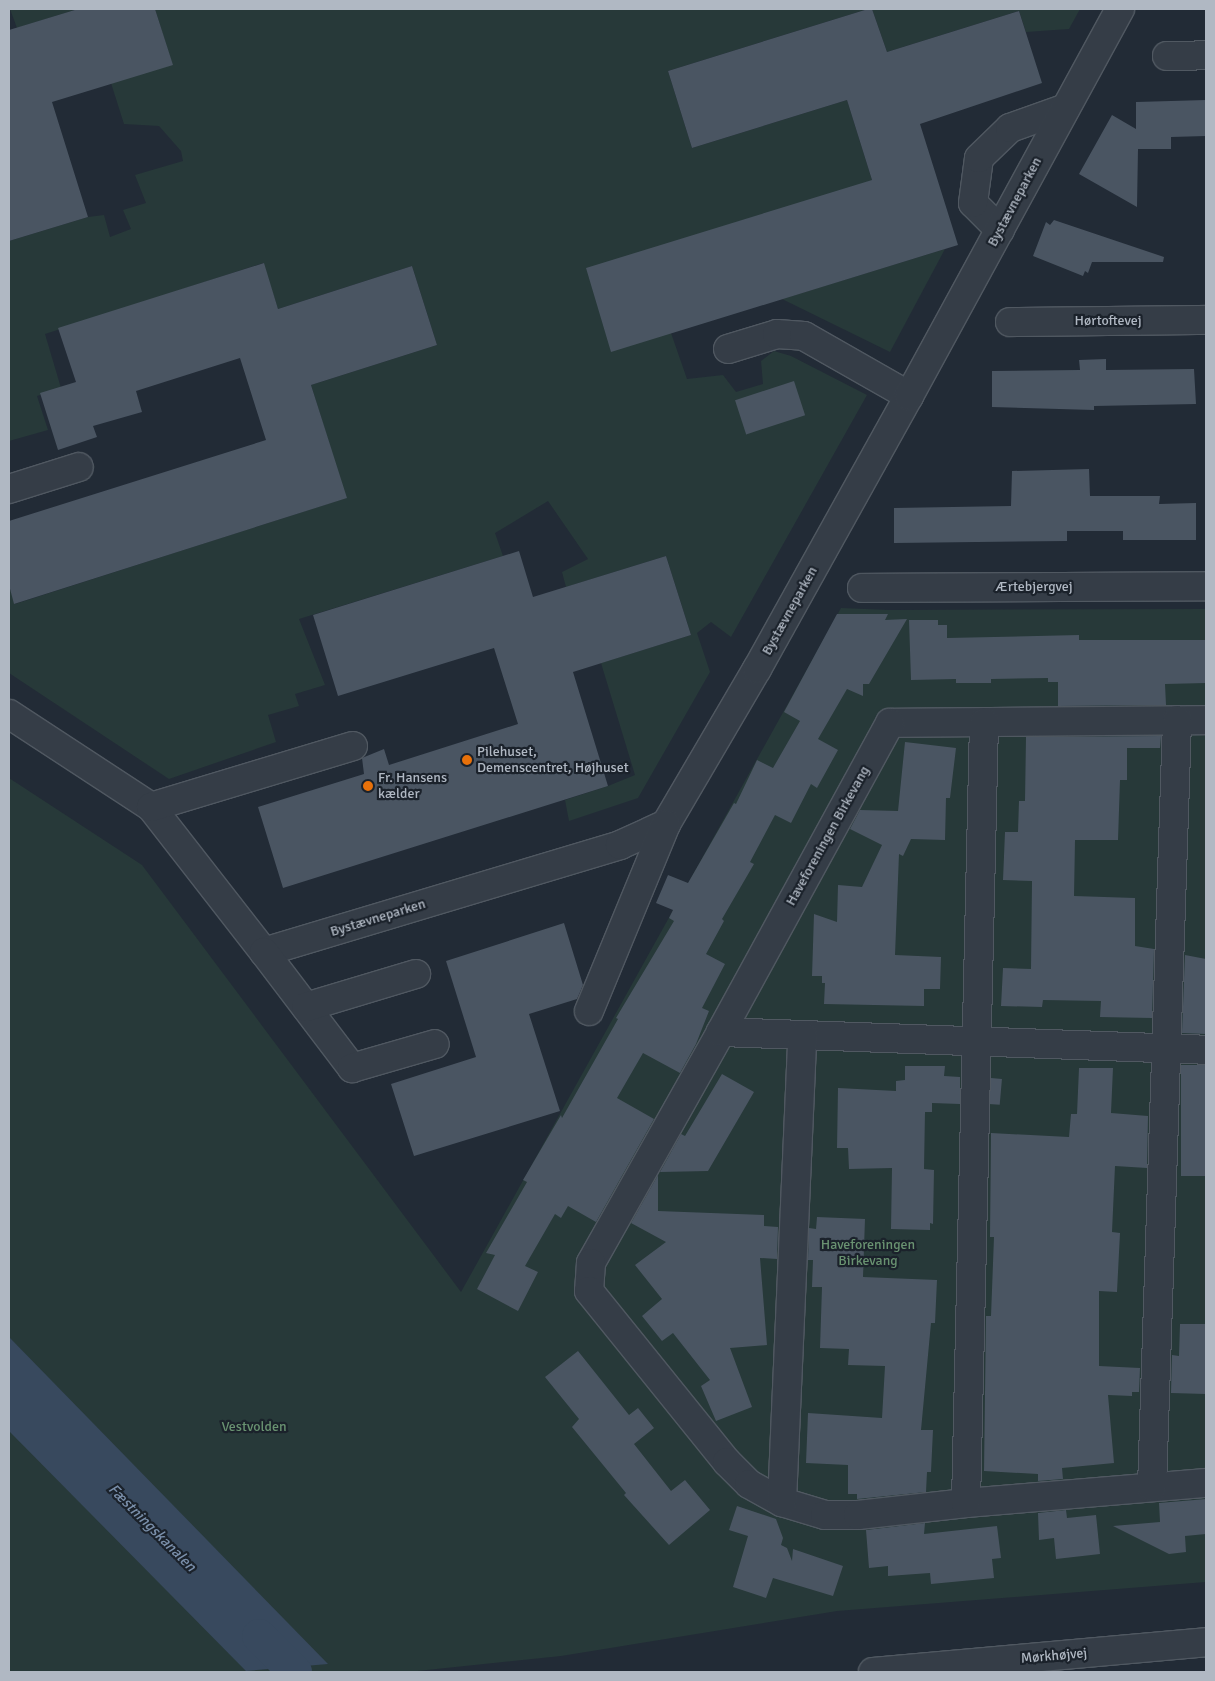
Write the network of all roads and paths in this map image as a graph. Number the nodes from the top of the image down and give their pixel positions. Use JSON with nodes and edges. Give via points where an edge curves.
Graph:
{"nodes":[{"id":1,"x":1120,"y":9,"type":"edge"},
{"id":2,"x":1167,"y":56,"type":"dead end"},
{"id":3,"x":1206,"y":56,"type":"edge"},
{"id":4,"x":1066,"y":108,"type":"junction"},
{"id":5,"x":1000,"y":230,"type":"junction"},
{"id":6,"x":1206,"y":320,"type":"edge"},
{"id":7,"x":1010,"y":322,"type":"dead end"},
{"id":8,"x":728,"y":349,"type":"dead end"},
{"id":9,"x":910,"y":396,"type":"junction"},
{"id":10,"x":79,"y":467,"type":"dead end"},
{"id":11,"x":9,"y":489,"type":"edge"},
{"id":12,"x":1206,"y":586,"type":"edge"},
{"id":13,"x":862,"y":588,"type":"dead end"},
{"id":14,"x":9,"y":714,"type":"edge"},
{"id":15,"x":1177,"y":720,"type":"junction"},
{"id":16,"x":1206,"y":720,"type":"edge"},
{"id":17,"x":984,"y":722,"type":"junction"},
{"id":18,"x":353,"y":746,"type":"dead end"},
{"id":19,"x":151,"y":807,"type":"junction"},
{"id":20,"x":666,"y":824,"type":"junction"},
{"id":21,"x":264,"y":952,"type":"junction"},
{"id":22,"x":416,"y":974,"type":"dead end"},
{"id":23,"x":306,"y":1006,"type":"junction"},
{"id":24,"x":589,"y":1011,"type":"dead end"},
{"id":25,"x":721,"y":1032,"type":"junction"},
{"id":26,"x":802,"y":1035,"type":"junction"},
{"id":27,"x":977,"y":1042,"type":"junction"},
{"id":28,"x":435,"y":1044,"type":"dead end"},
{"id":29,"x":1166,"y":1049,"type":"junction"},
{"id":30,"x":1206,"y":1050,"type":"edge"},
{"id":31,"x":1206,"y":1483,"type":"edge"},
{"id":32,"x":1152,"y":1487,"type":"junction"},
{"id":33,"x":782,"y":1502,"type":"junction"},
{"id":34,"x":966,"y":1503,"type":"junction"},
{"id":35,"x":1206,"y":1642,"type":"edge"},
{"id":36,"x":873,"y":1672,"type":"edge"}],
"edges":[{"from":1,"to":4,"type":"street","name":"Bystævneparken"},
{"from":2,"to":3,"type":"street"},
{"from":4,"to":5,"type":"street","name":"Bystævneparken"},
{"from":4,"to":5,"type":"street","via":[[1010,128],[979,158],[973,203]]},
{"from":5,"to":9,"type":"street","name":"Bystævneparken"},
{"from":6,"to":7,"type":"street","name":"Hørtoftevej"},
{"from":8,"to":9,"type":"street","via":[[777,334],[804,336]]},
{"from":9,"to":20,"type":"street","name":"Bystævneparken"},
{"from":10,"to":11,"type":"street"},
{"from":12,"to":13,"type":"street","name":"Ærtebjergvej"},
{"from":14,"to":19,"type":"street"},
{"from":15,"to":16,"type":"street","name":"Haveforeningen Birkevang"},
{"from":15,"to":17,"type":"street","name":"Haveforeningen Birkevang"},
{"from":15,"to":29,"type":"street"},
{"from":17,"to":25,"type":"street","name":"Haveforeningen Birkevang","via":[[890,723]]},
{"from":17,"to":27,"type":"street"},
{"from":18,"to":19,"type":"street"},
{"from":19,"to":21,"type":"street"},
{"from":20,"to":21,"type":"street","name":"Bystævneparken","via":[[620,845]]},
{"from":20,"to":24,"type":"street","name":"Bystævneparken"},
{"from":21,"to":23,"type":"street"},
{"from":22,"to":23,"type":"street"},
{"from":23,"to":28,"type":"street","via":[[352,1068]]},
{"from":25,"to":26,"type":"street"},
{"from":25,"to":33,"type":"street","name":"Haveforeningen Birkevang","via":[[591,1263],[589,1291],[727,1462],[749,1484]]},
{"from":26,"to":27,"type":"street"},
{"from":26,"to":33,"type":"street"},
{"from":27,"to":29,"type":"street"},
{"from":27,"to":34,"type":"street"},
{"from":29,"to":30,"type":"street"},
{"from":29,"to":32,"type":"street"},
{"from":31,"to":32,"type":"street","name":"Haveforeningen Birkevang"},
{"from":32,"to":34,"type":"street","name":"Haveforeningen Birkevang"},
{"from":33,"to":34,"type":"street","name":"Haveforeningen Birkevang","via":[[825,1515],[858,1515]]},
{"from":35,"to":36,"type":"street","name":"Mørkhøjvej"}]}
